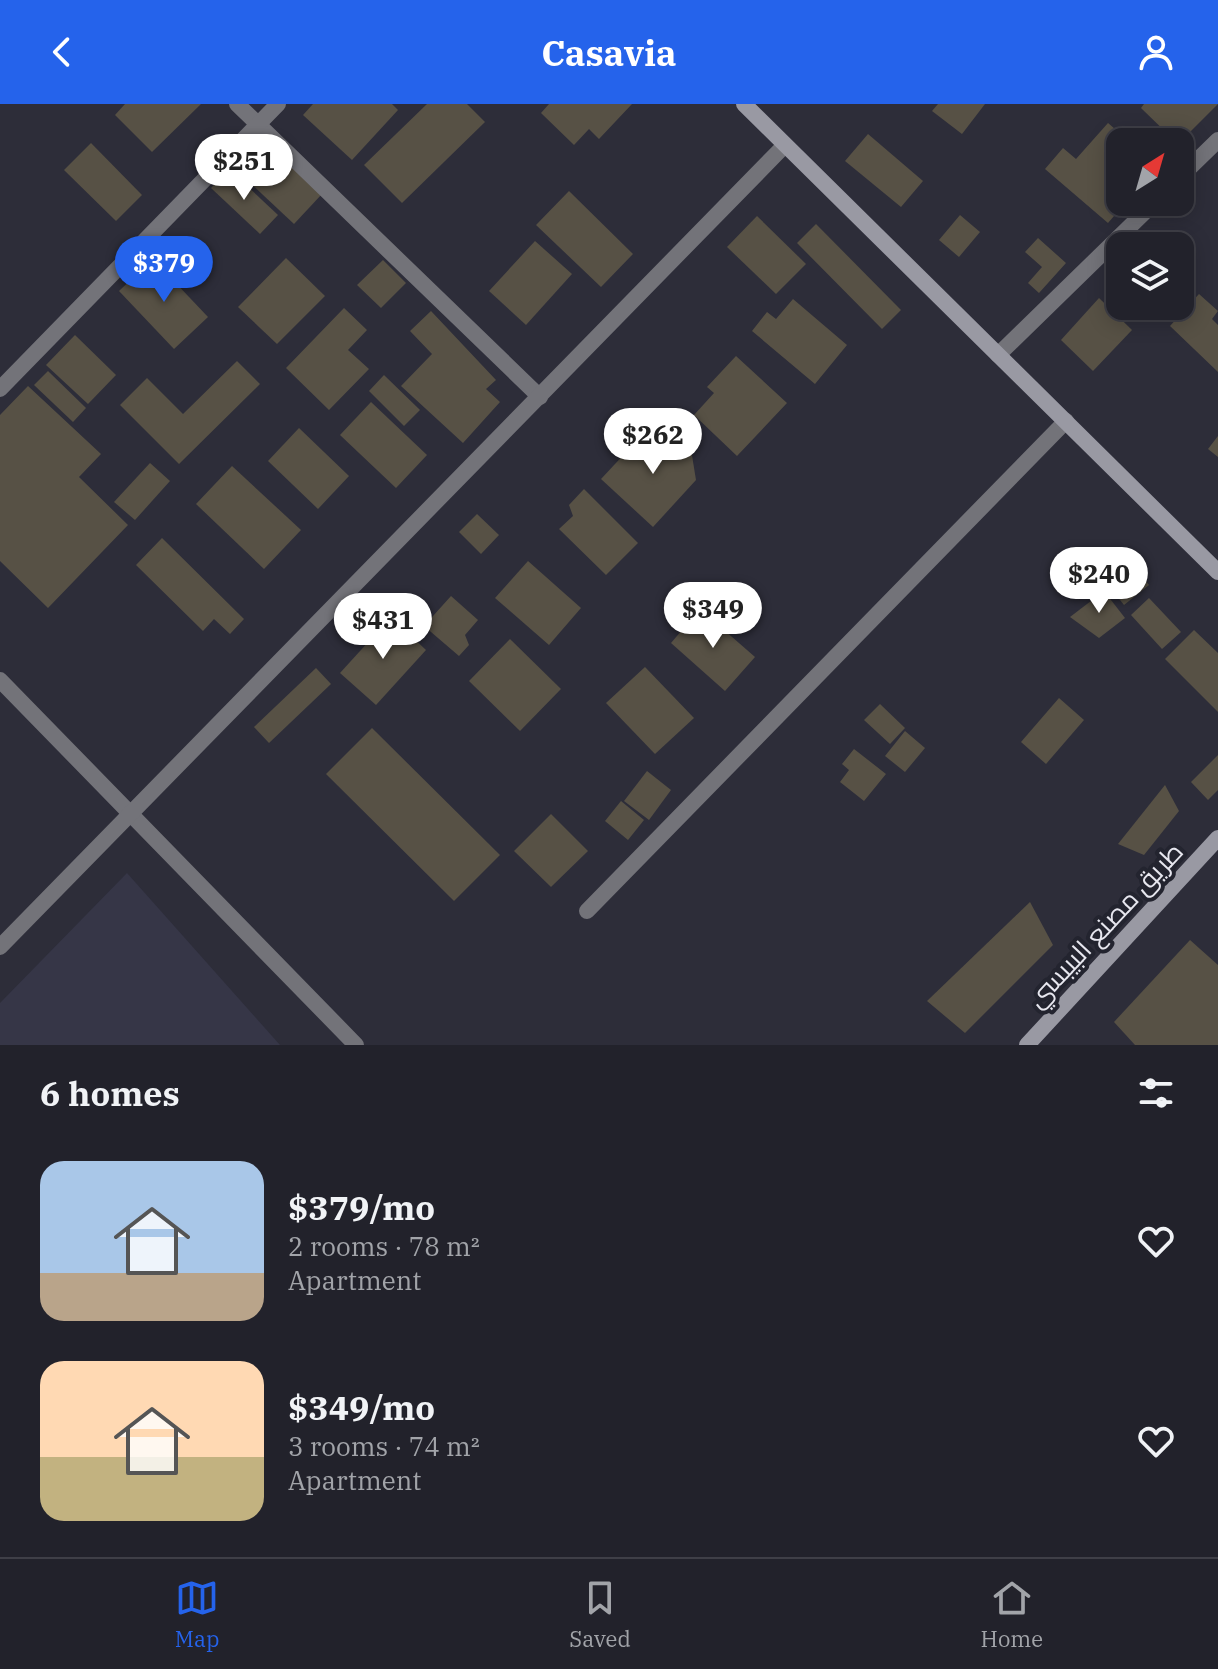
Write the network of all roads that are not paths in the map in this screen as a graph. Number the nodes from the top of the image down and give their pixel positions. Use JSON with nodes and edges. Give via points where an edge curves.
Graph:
{"nodes":[{"id":1,"x":237,"y":104,"type":"edge"},
{"id":2,"x":278,"y":104,"type":"edge"},
{"id":3,"x":744,"y":104,"type":"edge"},
{"id":4,"x":259,"y":125,"type":"junction"},
{"id":5,"x":1218,"y":140,"type":"edge"},
{"id":6,"x":785,"y":145,"type":"junction"},
{"id":7,"x":1194,"y":163,"type":"edge"},
{"id":8,"x":1141,"y":216,"type":"edge"},
{"id":9,"x":998,"y":355,"type":"junction"},
{"id":10,"x":0,"y":389,"type":"edge"},
{"id":11,"x":540,"y":397,"type":"junction"},
{"id":12,"x":1066,"y":421,"type":"junction"},
{"id":13,"x":1218,"y":572,"type":"edge"},
{"id":14,"x":0,"y":680,"type":"edge"},
{"id":15,"x":132,"y":814,"type":"junction"},
{"id":16,"x":1218,"y":838,"type":"edge"},
{"id":17,"x":587,"y":911,"type":"dead end"},
{"id":18,"x":0,"y":947,"type":"edge"},
{"id":19,"x":356,"y":1045,"type":"edge"},
{"id":20,"x":1027,"y":1045,"type":"edge"}],
"edges":[{"from":1,"to":4,"type":"street"},
{"from":2,"to":4,"type":"street"},
{"from":3,"to":6,"type":"street"},
{"from":4,"to":10,"type":"street"},
{"from":4,"to":11,"type":"street"},
{"from":5,"to":7,"type":"street"},
{"from":6,"to":9,"type":"street"},
{"from":6,"to":11,"type":"street"},
{"from":8,"to":9,"type":"street"},
{"from":9,"to":12,"type":"street"},
{"from":11,"to":15,"type":"street"},
{"from":12,"to":13,"type":"street"},
{"from":12,"to":17,"type":"street"},
{"from":14,"to":15,"type":"street"},
{"from":15,"to":18,"type":"street"},
{"from":15,"to":19,"type":"street"},
{"from":16,"to":20,"type":"street","name":"طريق مصنع البيبسي"}]}
